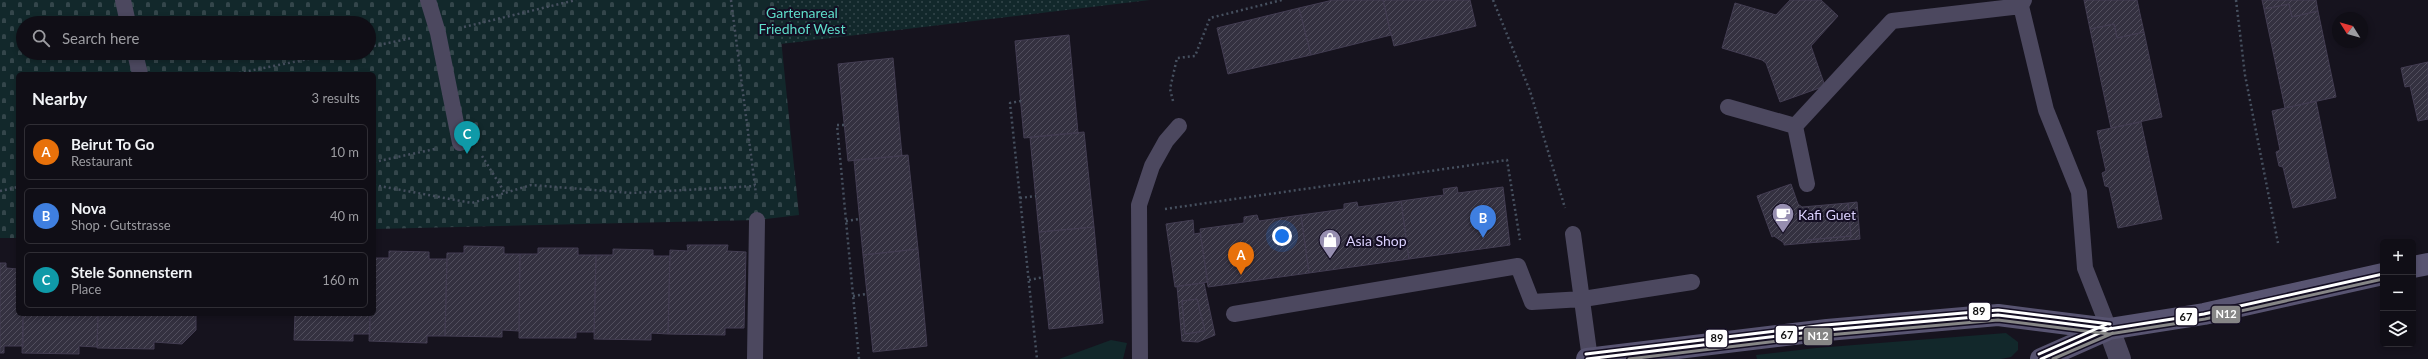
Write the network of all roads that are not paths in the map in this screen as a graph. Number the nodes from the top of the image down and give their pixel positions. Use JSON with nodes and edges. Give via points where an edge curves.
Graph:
{"nodes":[{"id":1,"x":123,"y":0,"type":"edge"},
{"id":2,"x":428,"y":0,"type":"edge"},
{"id":3,"x":2022,"y":3,"type":"edge"},
{"id":4,"x":126,"y":16,"type":"edge"},
{"id":5,"x":137,"y":60,"type":"edge"},
{"id":6,"x":140,"y":72,"type":"edge"},
{"id":7,"x":1728,"y":108,"type":"dead end"},
{"id":8,"x":1178,"y":126,"type":"road end"},
{"id":9,"x":1794,"y":126,"type":"junction"},
{"id":10,"x":460,"y":143,"type":"dead end"},
{"id":11,"x":1808,"y":184,"type":"dead end"},
{"id":12,"x":757,"y":220,"type":"road end"},
{"id":13,"x":1573,"y":234,"type":"road end"},
{"id":14,"x":2428,"y":264,"type":"edge"},
{"id":15,"x":2416,"y":266,"type":"edge"},
{"id":16,"x":2380,"y":275,"type":"edge"},
{"id":17,"x":1692,"y":282,"type":"dead end"},
{"id":18,"x":1583,"y":300,"type":"junction"},
{"id":19,"x":1234,"y":314,"type":"dead end"},
{"id":20,"x":2109,"y":328,"type":"junction"},
{"id":21,"x":755,"y":359,"type":"edge"},
{"id":22,"x":1140,"y":359,"type":"edge"},
{"id":23,"x":1588,"y":359,"type":"edge"},
{"id":24,"x":2041,"y":359,"type":"edge"},
{"id":25,"x":2120,"y":359,"type":"edge"}],
"edges":[{"from":1,"to":4,"type":"lane"},
{"from":2,"to":10,"type":"lane","via":[[438,33]]},
{"from":3,"to":9,"type":"lane","via":[[1892,21]]},
{"from":3,"to":20,"type":"lane","via":[[2046,110],[2079,192],[2085,268]]},
{"from":5,"to":6,"type":"lane"},
{"from":7,"to":9,"type":"lane"},
{"from":8,"to":22,"type":"lane","via":[[1152,166],[1139,205]]},
{"from":9,"to":11,"type":"lane"},
{"from":12,"to":21,"type":"lane"},
{"from":13,"to":18,"type":"lane"},
{"from":14,"to":15,"type":"main road"},
{"from":16,"to":20,"type":"main road","via":[[2204,314]]},
{"from":17,"to":18,"type":"lane"},
{"from":18,"to":19,"type":"lane","via":[[1532,302],[1518,266]]},
{"from":18,"to":23,"type":"lane"},
{"from":20,"to":23,"type":"main road","via":[[1998,315],[1827,330]]},
{"from":20,"to":24,"type":"main road"},
{"from":20,"to":25,"type":"street"}]}
